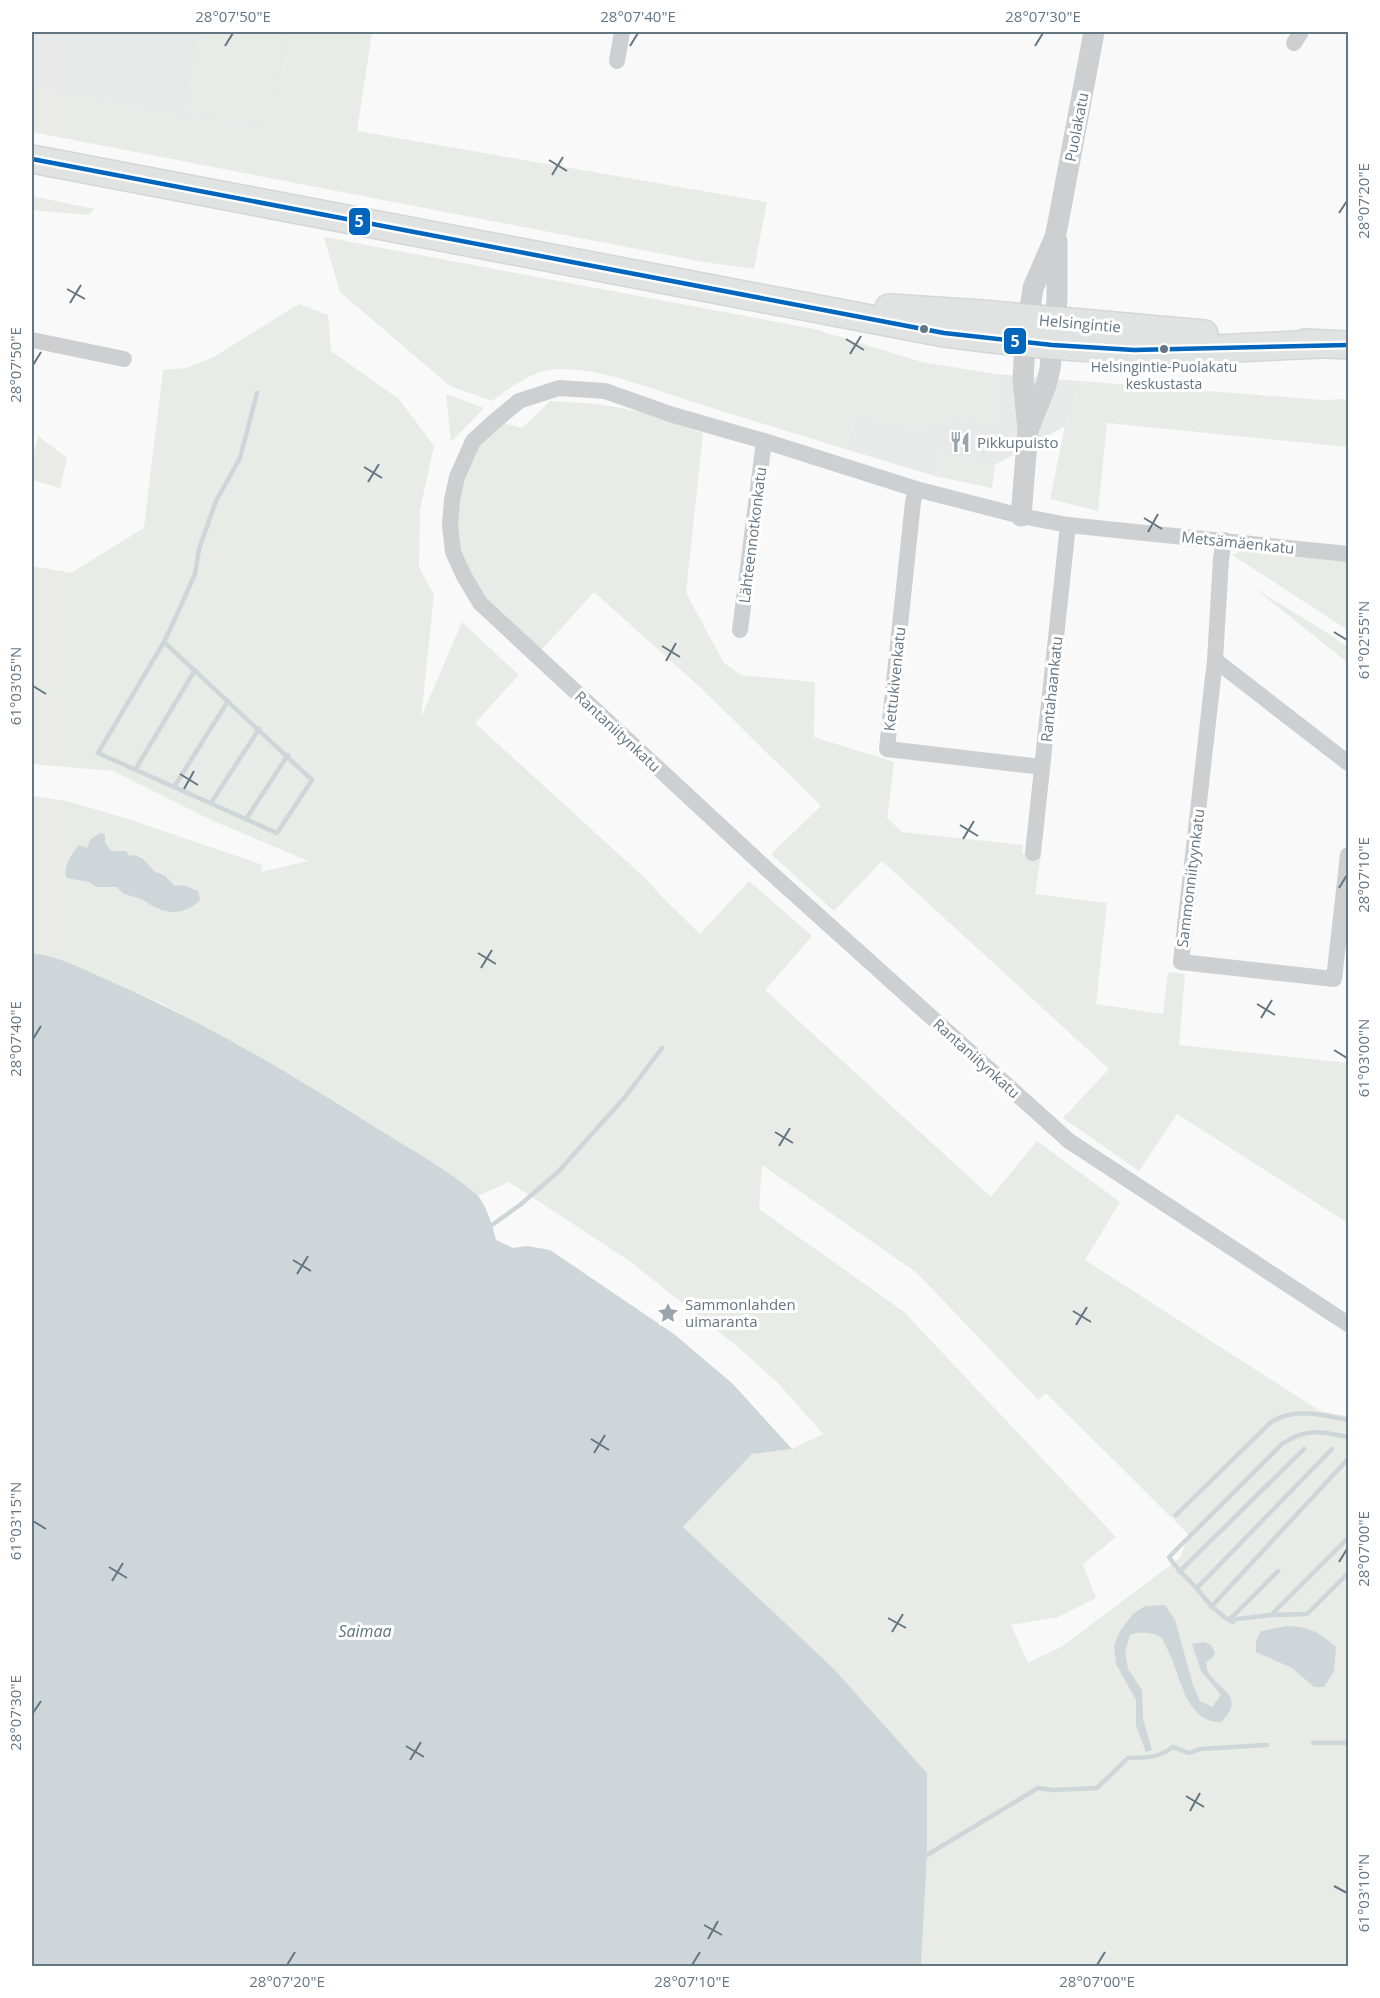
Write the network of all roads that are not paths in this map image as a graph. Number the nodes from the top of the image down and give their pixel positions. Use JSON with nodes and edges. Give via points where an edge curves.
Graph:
{"nodes":[{"id":1,"x":622,"y":32,"type":"edge"},
{"id":2,"x":1095,"y":32,"type":"edge"},
{"id":3,"x":617,"y":61,"type":"dead end"},
{"id":4,"x":32,"y":159,"type":"edge"},
{"id":5,"x":1040,"y":333,"type":"junction"},
{"id":6,"x":32,"y":340,"type":"edge"},
{"id":7,"x":1348,"y":345,"type":"edge"},
{"id":8,"x":124,"y":359,"type":"dead end"},
{"id":9,"x":764,"y":441,"type":"junction"},
{"id":10,"x":916,"y":489,"type":"junction"},
{"id":11,"x":1021,"y":516,"type":"junction"},
{"id":12,"x":1068,"y":525,"type":"junction"},
{"id":13,"x":1224,"y":540,"type":"junction"},
{"id":14,"x":1348,"y":554,"type":"edge"},
{"id":15,"x":740,"y":630,"type":"dead end"},
{"id":16,"x":1215,"y":660,"type":"junction"},
{"id":17,"x":1348,"y":763,"type":"edge"},
{"id":18,"x":1042,"y":767,"type":"junction"},
{"id":19,"x":1033,"y":853,"type":"dead end"},
{"id":20,"x":1348,"y":855,"type":"edge"},
{"id":21,"x":1348,"y":1324,"type":"edge"}],
"edges":[{"from":1,"to":3,"type":"street"},
{"from":2,"to":5,"type":"street","name":"Puolakatu","via":[[1058,223],[1057,300]]},
{"from":4,"to":5,"type":"main road","name":"Helsingintie","via":[[932,331]]},
{"from":5,"to":7,"type":"main road","name":"Helsingintie","via":[[1163,350]]},
{"from":5,"to":11,"type":"street","name":"Puolakatu","via":[[1046,385],[1028,430]]},
{"from":6,"to":8,"type":"street"},
{"from":9,"to":10,"type":"street","name":"Rantaniitynkatu"},
{"from":9,"to":15,"type":"street","name":"Lähteennotkonkatu"},
{"from":9,"to":21,"type":"street","name":"Rantaniitynkatu","via":[[605,391],[559,388],[519,401],[473,441],[457,477],[450,525],[453,552],[480,603],[774,876],[1069,1141]]},
{"from":10,"to":11,"type":"street","name":"Rantaniitynkatu"},
{"from":10,"to":18,"type":"street","name":"Kettukivenkatu","via":[[886,749]]},
{"from":11,"to":12,"type":"street","name":"Metsämäenkatu"},
{"from":12,"to":13,"type":"street","name":"Metsämäenkatu"},
{"from":12,"to":18,"type":"street","name":"Rantahaankatu"},
{"from":13,"to":14,"type":"street","name":"Metsämäenkatu"},
{"from":13,"to":16,"type":"street","name":"Sammonniityynkatu"},
{"from":16,"to":17,"type":"street"},
{"from":16,"to":20,"type":"street","name":"Sammonniityynkatu","via":[[1181,962],[1334,979]]},
{"from":18,"to":19,"type":"street","name":"Rantahaankatu"}]}
